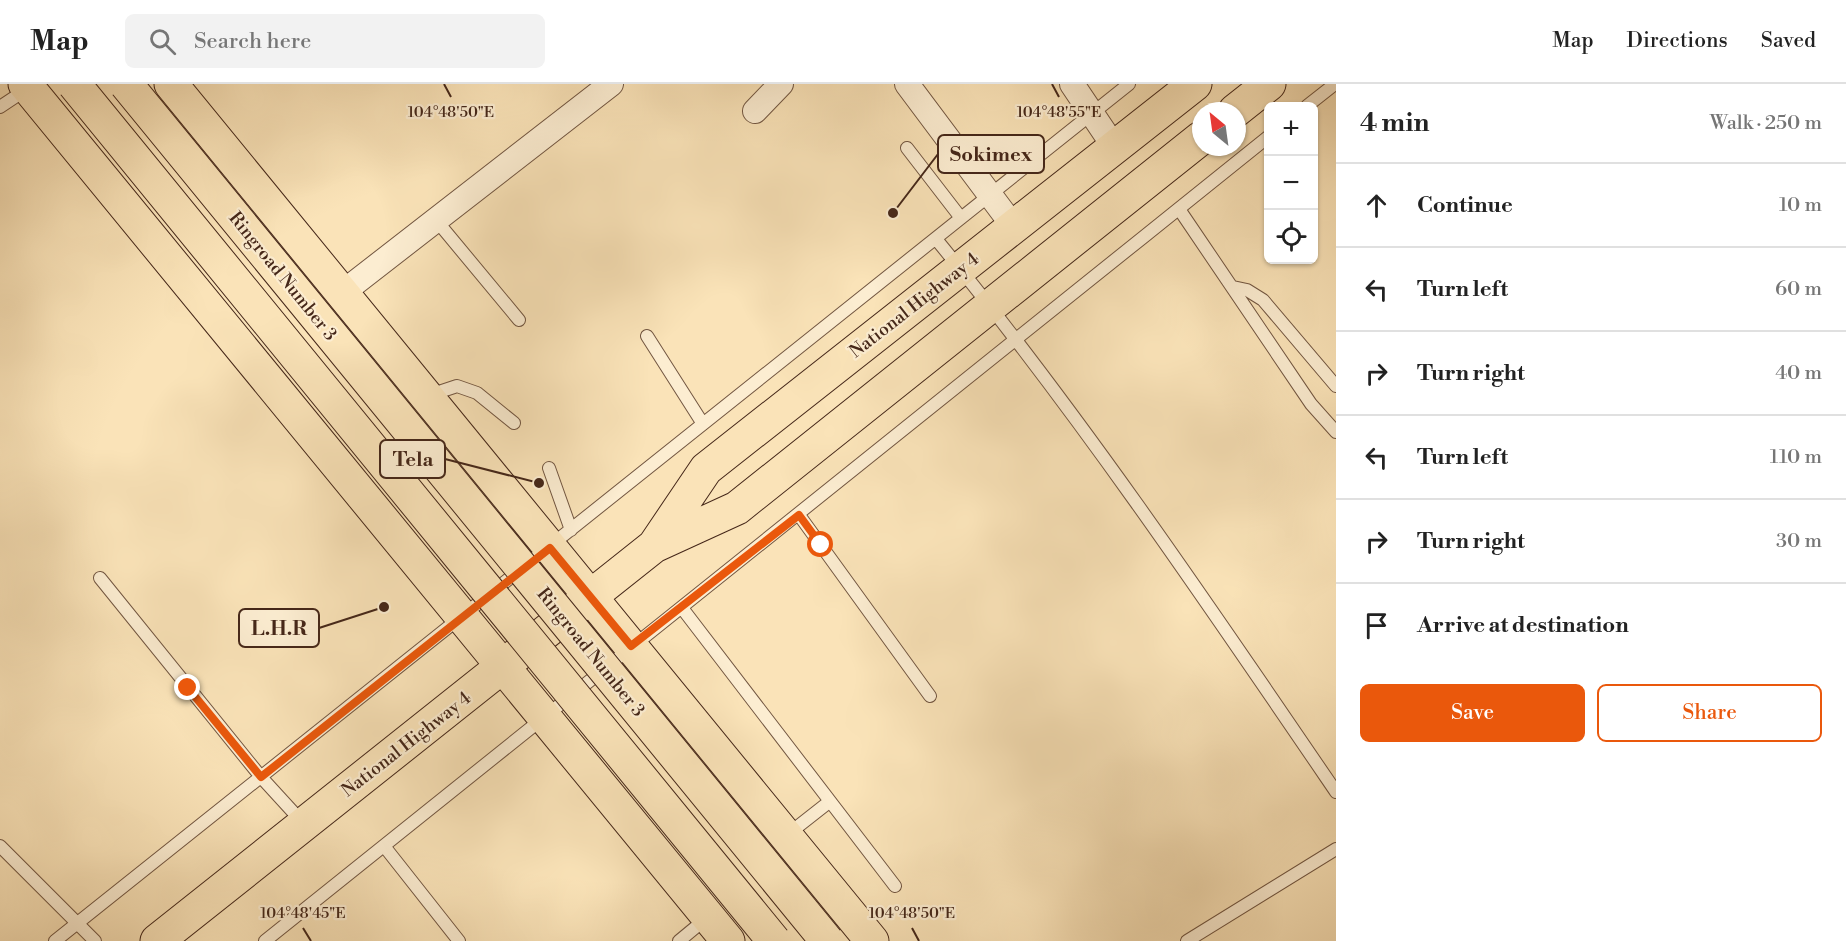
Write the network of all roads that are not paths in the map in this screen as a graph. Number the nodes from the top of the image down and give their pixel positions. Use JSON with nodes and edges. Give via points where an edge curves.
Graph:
{"nodes":[{"id":1,"x":74,"y":84,"type":"edge"},
{"id":2,"x":126,"y":84,"type":"edge"},
{"id":3,"x":171,"y":84,"type":"edge"},
{"id":4,"x":611,"y":84,"type":"edge"},
{"id":5,"x":781,"y":84,"type":"edge"},
{"id":6,"x":907,"y":84,"type":"edge"},
{"id":7,"x":1072,"y":84,"type":"edge"},
{"id":8,"x":1129,"y":84,"type":"edge"},
{"id":9,"x":1195,"y":84,"type":"edge"},
{"id":10,"x":1269,"y":84,"type":"edge"},
{"id":11,"x":1335,"y":84,"type":"edge"},
{"id":12,"x":26,"y":86,"type":"edge"},
{"id":13,"x":1246,"y":102,"type":"edge"},
{"id":14,"x":1312,"y":102,"type":"edge"},
{"id":15,"x":0,"y":107,"type":"edge"},
{"id":16,"x":755,"y":111,"type":"dead end"},
{"id":17,"x":1090,"y":115,"type":"junction"},
{"id":18,"x":1264,"y":141,"type":"edge"},
{"id":19,"x":1192,"y":145,"type":"edge"},
{"id":20,"x":907,"y":148,"type":"dead end"},
{"id":21,"x":1115,"y":148,"type":"junction"},
{"id":22,"x":990,"y":195,"type":"junction"},
{"id":23,"x":1179,"y":209,"type":"junction"},
{"id":24,"x":961,"y":218,"type":"junction"},
{"id":25,"x":436,"y":220,"type":"junction"},
{"id":26,"x":1014,"y":227,"type":"junction"},
{"id":27,"x":936,"y":239,"type":"junction"},
{"id":28,"x":960,"y":268,"type":"junction"},
{"id":29,"x":1233,"y":287,"type":"junction"},
{"id":30,"x":342,"y":293,"type":"junction"},
{"id":31,"x":991,"y":306,"type":"junction"},
{"id":32,"x":519,"y":320,"type":"dead end"},
{"id":33,"x":647,"y":336,"type":"dead end"},
{"id":34,"x":1019,"y":340,"type":"junction"},
{"id":35,"x":1336,"y":386,"type":"edge"},
{"id":36,"x":426,"y":396,"type":"junction"},
{"id":37,"x":514,"y":423,"type":"dead end"},
{"id":38,"x":703,"y":424,"type":"junction"},
{"id":39,"x":1336,"y":432,"type":"edge"},
{"id":40,"x":549,"y":468,"type":"dead end"},
{"id":41,"x":799,"y":515,"type":"junction"},
{"id":42,"x":561,"y":539,"type":"junction"},
{"id":43,"x":654,"y":546,"type":"junction"},
{"id":44,"x":100,"y":578,"type":"dead end"},
{"id":45,"x":591,"y":597,"type":"junction"},
{"id":46,"x":682,"y":608,"type":"junction"},
{"id":47,"x":462,"y":618,"type":"junction"},
{"id":48,"x":631,"y":646,"type":"junction"},
{"id":49,"x":502,"y":667,"type":"junction"},
{"id":50,"x":930,"y":696,"type":"dead end"},
{"id":51,"x":545,"y":718,"type":"junction"},
{"id":52,"x":261,"y":777,"type":"junction"},
{"id":53,"x":1336,"y":792,"type":"edge"},
{"id":54,"x":830,"y":802,"type":"junction"},
{"id":55,"x":304,"y":824,"type":"junction"},
{"id":56,"x":786,"y":836,"type":"junction"},
{"id":57,"x":0,"y":846,"type":"edge"},
{"id":58,"x":384,"y":846,"type":"junction"},
{"id":59,"x":1336,"y":849,"type":"edge"},
{"id":60,"x":895,"y":886,"type":"dead end"},
{"id":61,"x":79,"y":922,"type":"junction"},
{"id":62,"x":718,"y":929,"type":"edge"},
{"id":63,"x":55,"y":941,"type":"edge"},
{"id":64,"x":95,"y":941,"type":"edge"},
{"id":65,"x":157,"y":941,"type":"edge"},
{"id":66,"x":265,"y":941,"type":"edge"},
{"id":67,"x":459,"y":941,"type":"edge"},
{"id":68,"x":679,"y":941,"type":"edge"},
{"id":69,"x":774,"y":941,"type":"edge"},
{"id":70,"x":827,"y":941,"type":"edge"},
{"id":71,"x":872,"y":941,"type":"edge"},
{"id":72,"x":1187,"y":941,"type":"edge"}],
"edges":[{"from":1,"to":69,"type":"main road","bridge":true},
{"from":2,"to":70,"type":"main road","name":"Ringroad Number 3","bridge":true},
{"from":3,"to":30,"type":"main road"},
{"from":4,"to":25,"type":"street"},
{"from":5,"to":16,"type":"street"},
{"from":6,"to":22,"type":"street"},
{"from":7,"to":17,"type":"street"},
{"from":8,"to":17,"type":"lane"},
{"from":9,"to":21,"type":"main road","name":"National Highway 4"},
{"from":10,"to":13,"type":"main road"},
{"from":11,"to":14,"type":"lane"},
{"from":12,"to":15,"type":"lane"},
{"from":12,"to":47,"type":"main road"},
{"from":17,"to":21,"type":"street"},
{"from":17,"to":22,"type":"lane"},
{"from":18,"to":23,"type":"lane"},
{"from":19,"to":31,"type":"main road","name":"National Highway 4"},
{"from":20,"to":24,"type":"lane"},
{"from":21,"to":26,"type":"main road","name":"National Highway 4"},
{"from":22,"to":24,"type":"lane"},
{"from":22,"to":26,"type":"street"},
{"from":23,"to":29,"type":"lane"},
{"from":23,"to":34,"type":"lane"},
{"from":24,"to":27,"type":"lane"},
{"from":25,"to":30,"type":"street"},
{"from":25,"to":32,"type":"lane"},
{"from":26,"to":28,"type":"main road","name":"National Highway 4"},
{"from":27,"to":28,"type":"lane"},
{"from":27,"to":38,"type":"lane"},
{"from":28,"to":31,"type":"lane"},
{"from":28,"to":43,"type":"main road","name":"National Highway 4","via":[[706,469]]},
{"from":29,"to":35,"type":"lane","via":[[1263,300]]},
{"from":29,"to":39,"type":"lane","via":[[1311,404]]},
{"from":30,"to":36,"type":"main road"},
{"from":31,"to":34,"type":"lane"},
{"from":31,"to":43,"type":"main road","name":"National Highway 4","via":[[738,508]]},
{"from":33,"to":38,"type":"lane"},
{"from":34,"to":41,"type":"lane"},
{"from":34,"to":53,"type":"lane"},
{"from":36,"to":37,"type":"lane","via":[[457,386],[477,393]]},
{"from":36,"to":42,"type":"main road"},
{"from":38,"to":42,"type":"lane"},
{"from":40,"to":42,"type":"lane"},
{"from":41,"to":46,"type":"lane"},
{"from":41,"to":50,"type":"lane"},
{"from":42,"to":45,"type":"main road"},
{"from":42,"to":47,"type":"lane"},
{"from":43,"to":45,"type":"main road","name":"National Highway 4"},
{"from":44,"to":52,"type":"lane"},
{"from":45,"to":48,"type":"main road"},
{"from":45,"to":49,"type":"main road","name":"National Highway 4"},
{"from":46,"to":48,"type":"lane"},
{"from":46,"to":54,"type":"lane"},
{"from":47,"to":49,"type":"main road"},
{"from":47,"to":52,"type":"lane"},
{"from":48,"to":51,"type":"lane"},
{"from":48,"to":56,"type":"main road"},
{"from":49,"to":51,"type":"main road"},
{"from":49,"to":55,"type":"main road","name":"National Highway 4"},
{"from":51,"to":58,"type":"lane"},
{"from":51,"to":62,"type":"main road"},
{"from":52,"to":55,"type":"lane"},
{"from":52,"to":61,"type":"lane"},
{"from":54,"to":56,"type":"lane"},
{"from":54,"to":60,"type":"lane"},
{"from":55,"to":65,"type":"main road","name":"National Highway 4"},
{"from":56,"to":71,"type":"main road"},
{"from":57,"to":61,"type":"lane"},
{"from":58,"to":66,"type":"lane"},
{"from":58,"to":67,"type":"lane"},
{"from":59,"to":72,"type":"lane"},
{"from":61,"to":63,"type":"lane"},
{"from":61,"to":64,"type":"lane"},
{"from":62,"to":68,"type":"lane"}]}
